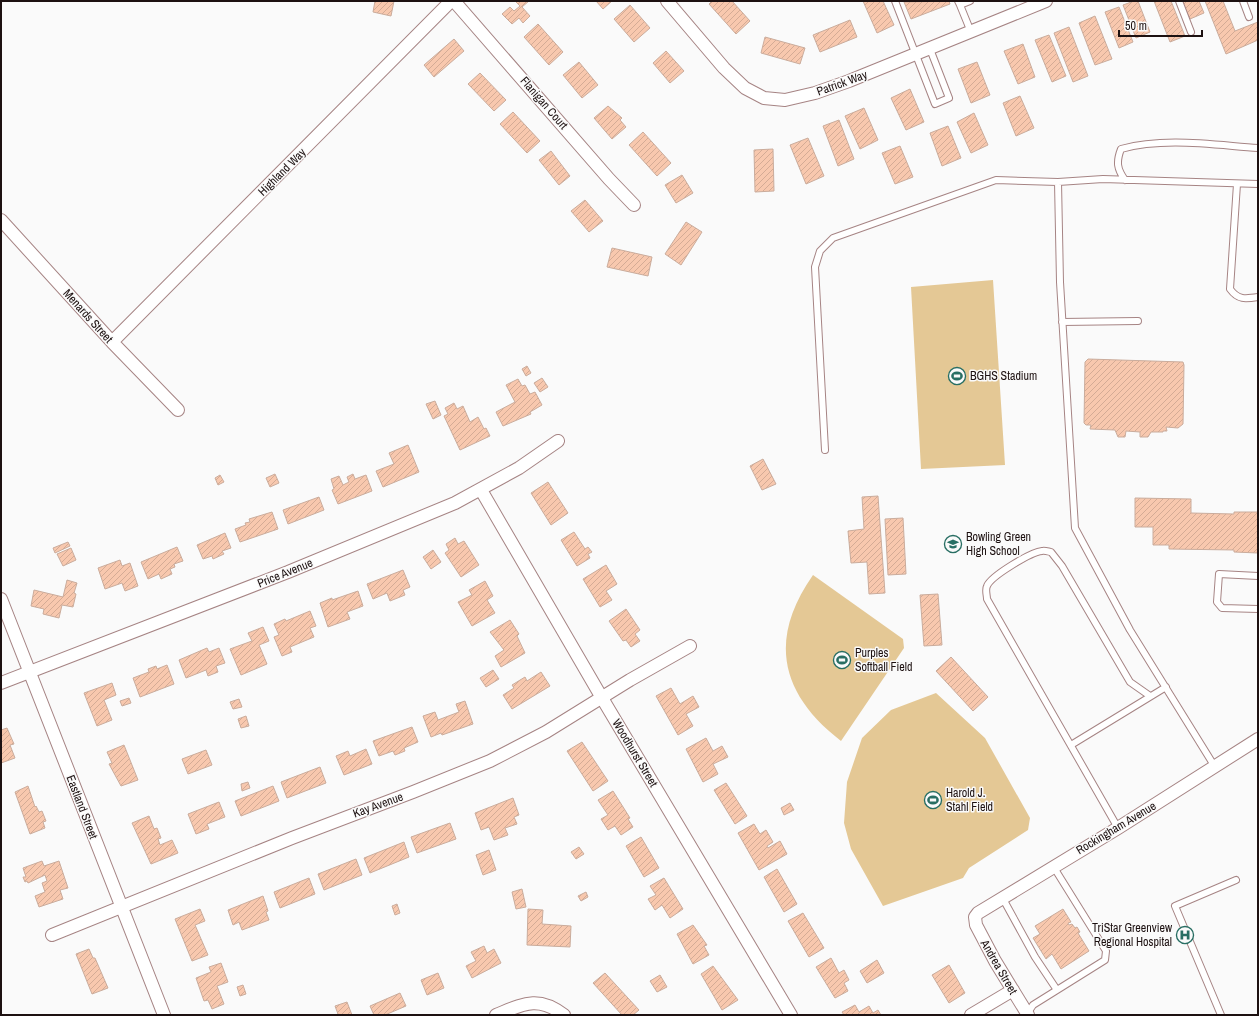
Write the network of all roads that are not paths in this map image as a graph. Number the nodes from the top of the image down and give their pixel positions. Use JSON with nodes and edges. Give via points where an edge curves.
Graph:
{"nodes":[{"id":1,"x":453,"y":1,"type":"edge"},
{"id":2,"x":667,"y":1,"type":"edge"},
{"id":3,"x":895,"y":1,"type":"edge"},
{"id":4,"x":970,"y":1,"type":"edge"},
{"id":5,"x":1179,"y":1,"type":"edge"},
{"id":6,"x":1243,"y":1,"type":"edge"},
{"id":7,"x":1041,"y":2,"type":"edge"},
{"id":8,"x":959,"y":3,"type":"edge"},
{"id":9,"x":1249,"y":17,"type":"dead end"},
{"id":10,"x":971,"y":32,"type":"junction"},
{"id":11,"x":1191,"y":32,"type":"dead end"},
{"id":12,"x":930,"y":49,"type":"junction"},
{"id":13,"x":917,"y":54,"type":"junction"},
{"id":14,"x":1258,"y":148,"type":"edge"},
{"id":15,"x":1125,"y":180,"type":"junction"},
{"id":16,"x":1058,"y":182,"type":"junction"},
{"id":17,"x":1237,"y":184,"type":"junction"},
{"id":18,"x":1258,"y":184,"type":"edge"},
{"id":19,"x":634,"y":205,"type":"dead end"},
{"id":20,"x":1,"y":220,"type":"edge"},
{"id":21,"x":1258,"y":297,"type":"edge"},
{"id":22,"x":1138,"y":321,"type":"dead end"},
{"id":23,"x":1062,"y":322,"type":"junction"},
{"id":24,"x":112,"y":342,"type":"junction"},
{"id":25,"x":178,"y":410,"type":"dead end"},
{"id":26,"x":558,"y":441,"type":"dead end"},
{"id":27,"x":825,"y":450,"type":"dead end"},
{"id":28,"x":481,"y":490,"type":"junction"},
{"id":29,"x":1258,"y":576,"type":"edge"},
{"id":30,"x":1,"y":599,"type":"edge"},
{"id":31,"x":1258,"y":609,"type":"edge"},
{"id":32,"x":690,"y":646,"type":"dead end"},
{"id":33,"x":29,"y":672,"type":"junction"},
{"id":34,"x":1,"y":684,"type":"edge"},
{"id":35,"x":1166,"y":687,"type":"junction"},
{"id":36,"x":1150,"y":696,"type":"junction"},
{"id":37,"x":602,"y":698,"type":"junction"},
{"id":38,"x":1258,"y":739,"type":"edge"},
{"id":39,"x":1071,"y":745,"type":"junction"},
{"id":40,"x":1215,"y":767,"type":"junction"},
{"id":41,"x":1118,"y":828,"type":"junction"},
{"id":42,"x":1053,"y":866,"type":"junction"},
{"id":43,"x":1236,"y":880,"type":"dead end"},
{"id":44,"x":1001,"y":897,"type":"junction"},
{"id":45,"x":122,"y":907,"type":"junction"},
{"id":46,"x":975,"y":917,"type":"joint"},
{"id":47,"x":52,"y":935,"type":"dead end"},
{"id":48,"x":1013,"y":990,"type":"junction"},
{"id":49,"x":1057,"y":990,"type":"junction"},
{"id":50,"x":164,"y":1015,"type":"edge"},
{"id":51,"x":496,"y":1015,"type":"edge"},
{"id":52,"x":564,"y":1015,"type":"edge"},
{"id":53,"x":791,"y":1015,"type":"edge"},
{"id":54,"x":971,"y":1015,"type":"edge"},
{"id":55,"x":1027,"y":1015,"type":"edge"},
{"id":56,"x":1221,"y":1015,"type":"edge"}],
"edges":[{"from":1,"to":19,"type":"street","name":"Flanigan Court"},
{"from":1,"to":24,"type":"street","name":"Highland Way"},
{"from":2,"to":13,"type":"street","name":"Patrick Way","via":[[734,79],[752,93],[764,98],[785,100],[816,93]]},
{"from":3,"to":13,"type":"lane"},
{"from":4,"to":8,"type":"lane"},
{"from":5,"to":11,"type":"lane"},
{"from":6,"to":9,"type":"lane"},
{"from":7,"to":10,"type":"street","name":"Patrick Way"},
{"from":8,"to":10,"type":"lane"},
{"from":10,"to":12,"type":"street","name":"Patrick Way"},
{"from":12,"to":13,"type":"street","name":"Patrick Way"},
{"from":12,"to":13,"type":"lane","via":[[949,98],[935,104]]},
{"from":14,"to":15,"type":"lane","via":[[1191,143],[1135,145],[1121,149],[1116,160],[1118,171]]},
{"from":15,"to":16,"type":"lane"},
{"from":15,"to":17,"type":"lane"},
{"from":16,"to":23,"type":"lane"},
{"from":16,"to":27,"type":"lane","via":[[996,180],[833,238],[820,251],[815,266]]},
{"from":17,"to":18,"type":"lane"},
{"from":17,"to":21,"type":"lane","via":[[1230,289],[1234,295],[1242,299]]},
{"from":20,"to":24,"type":"street","name":"Menards Street"},
{"from":22,"to":23,"type":"lane"},
{"from":23,"to":35,"type":"lane","via":[[1074,528],[1130,630]]},
{"from":24,"to":25,"type":"street","name":"Menards Street"},
{"from":26,"to":28,"type":"street","name":"Price Avenue","via":[[520,468]]},
{"from":28,"to":33,"type":"street","name":"Price Avenue","via":[[288,572]]},
{"from":28,"to":37,"type":"street","name":"Woodhurst Street"},
{"from":29,"to":31,"type":"lane","via":[[1219,574],[1217,602],[1222,608]]},
{"from":30,"to":33,"type":"street","name":"Eastland Street"},
{"from":32,"to":37,"type":"street","name":"Kay Avenue"},
{"from":33,"to":34,"type":"street","name":"Price Avenue"},
{"from":33,"to":45,"type":"street","name":"Eastland Street"},
{"from":35,"to":36,"type":"lane"},
{"from":35,"to":40,"type":"lane"},
{"from":36,"to":39,"type":"lane"},
{"from":36,"to":39,"type":"lane","via":[[1130,682],[1052,552],[1042,551],[1033,554],[998,574],[986,588],[987,599]]},
{"from":37,"to":45,"type":"street","name":"Kay Avenue","via":[[546,732],[490,760]]},
{"from":37,"to":53,"type":"street","name":"Woodhurst Street"},
{"from":38,"to":40,"type":"street","name":"Rockingham Avenue"},
{"from":39,"to":41,"type":"lane"},
{"from":40,"to":41,"type":"street","name":"Rockingham Avenue"},
{"from":41,"to":42,"type":"street","name":"Rockingham Avenue"},
{"from":42,"to":44,"type":"street","name":"Rockingham Avenue"},
{"from":42,"to":49,"type":"lane","via":[[1106,951],[1104,960]]},
{"from":43,"to":56,"type":"lane","via":[[1175,906]]},
{"from":44,"to":46,"type":"street","name":"Rockingham Avenue","via":[[980,910]]},
{"from":44,"to":49,"type":"lane"},
{"from":45,"to":47,"type":"street","name":"Kay Avenue"},
{"from":45,"to":50,"type":"street","name":"Eastland Street"},
{"from":46,"to":48,"type":"street","name":"Andrea Street","via":[[984,942]]},
{"from":48,"to":54,"type":"street"},
{"from":48,"to":55,"type":"street","name":"Andrea Street"},
{"from":49,"to":55,"type":"lane","via":[[1033,1006]]},
{"from":51,"to":52,"type":"street","via":[[532,1002],[545,1004]]}]}
